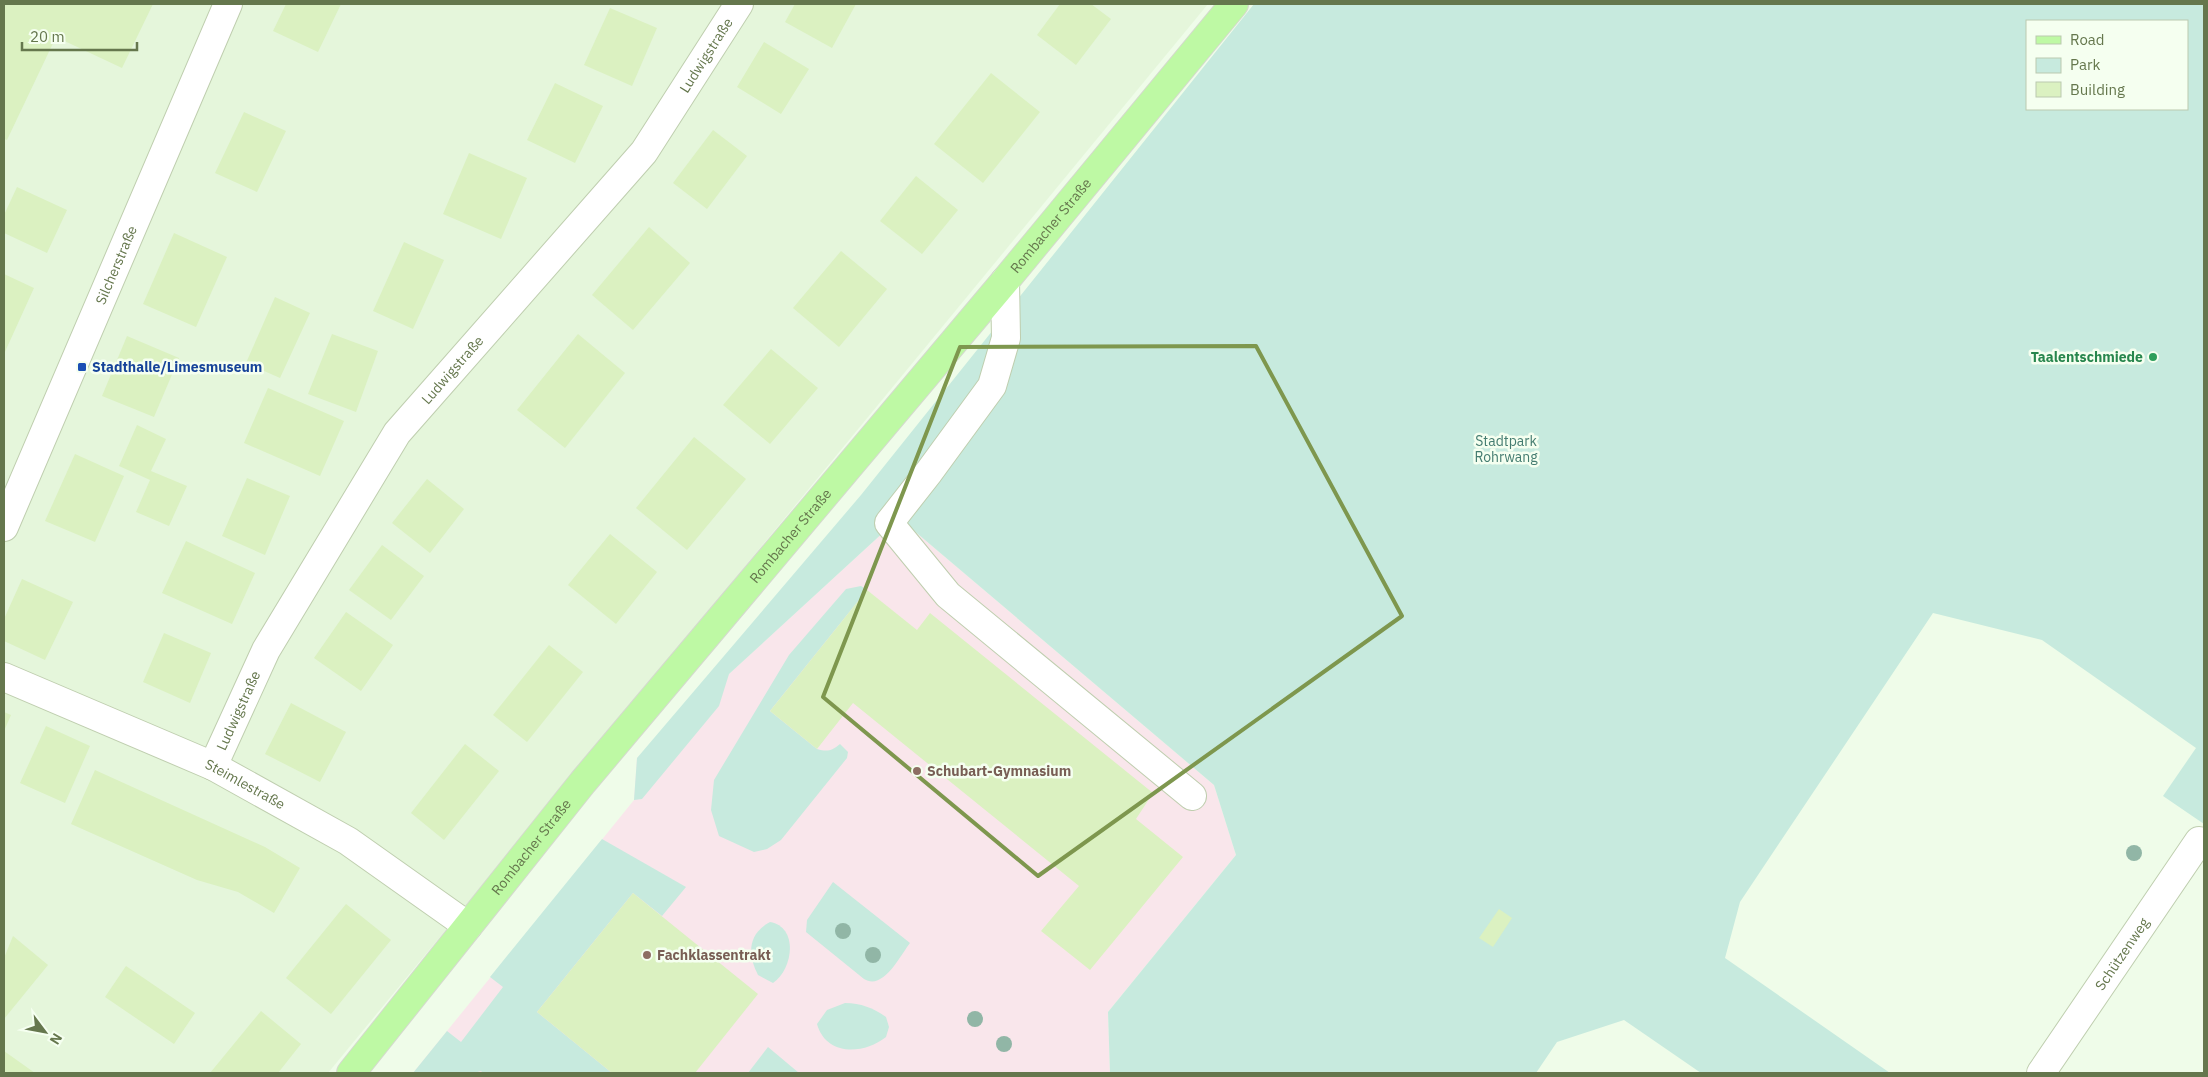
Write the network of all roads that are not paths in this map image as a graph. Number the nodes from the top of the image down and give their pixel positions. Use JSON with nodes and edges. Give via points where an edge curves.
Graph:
{"nodes":[{"id":1,"x":228,"y":4,"type":"edge"},
{"id":2,"x":739,"y":4,"type":"edge"},
{"id":3,"x":1234,"y":4,"type":"edge"},
{"id":4,"x":1005,"y":281,"type":"junction"},
{"id":5,"x":4,"y":526,"type":"edge"},
{"id":6,"x":4,"y":677,"type":"edge"},
{"id":7,"x":213,"y":766,"type":"junction"},
{"id":8,"x":1192,"y":796,"type":"dead end"},
{"id":9,"x":2204,"y":845,"type":"edge"},
{"id":10,"x":468,"y":926,"type":"junction"},
{"id":11,"x":351,"y":1073,"type":"edge"},
{"id":12,"x":2041,"y":1073,"type":"edge"}],
"edges":[{"from":1,"to":5,"type":"street","name":"Silcherstraße"},
{"from":2,"to":7,"type":"street","name":"Ludwigstraße","via":[[644,152],[397,433],[266,650]]},
{"from":3,"to":4,"type":"main road","name":"Rombacher Straße"},
{"from":4,"to":8,"type":"street","via":[[1006,338],[992,386],[889,522],[948,595]]},
{"from":4,"to":10,"type":"main road","name":"Rombacher Straße","via":[[583,782]]},
{"from":6,"to":7,"type":"street","name":"Steimlestraße"},
{"from":7,"to":10,"type":"street","name":"Steimlestraße","via":[[348,841]]},
{"from":9,"to":12,"type":"street","name":"Schützenweg","via":[[2199,842]]},
{"from":10,"to":11,"type":"main road","name":"Rombacher Straße"}]}
